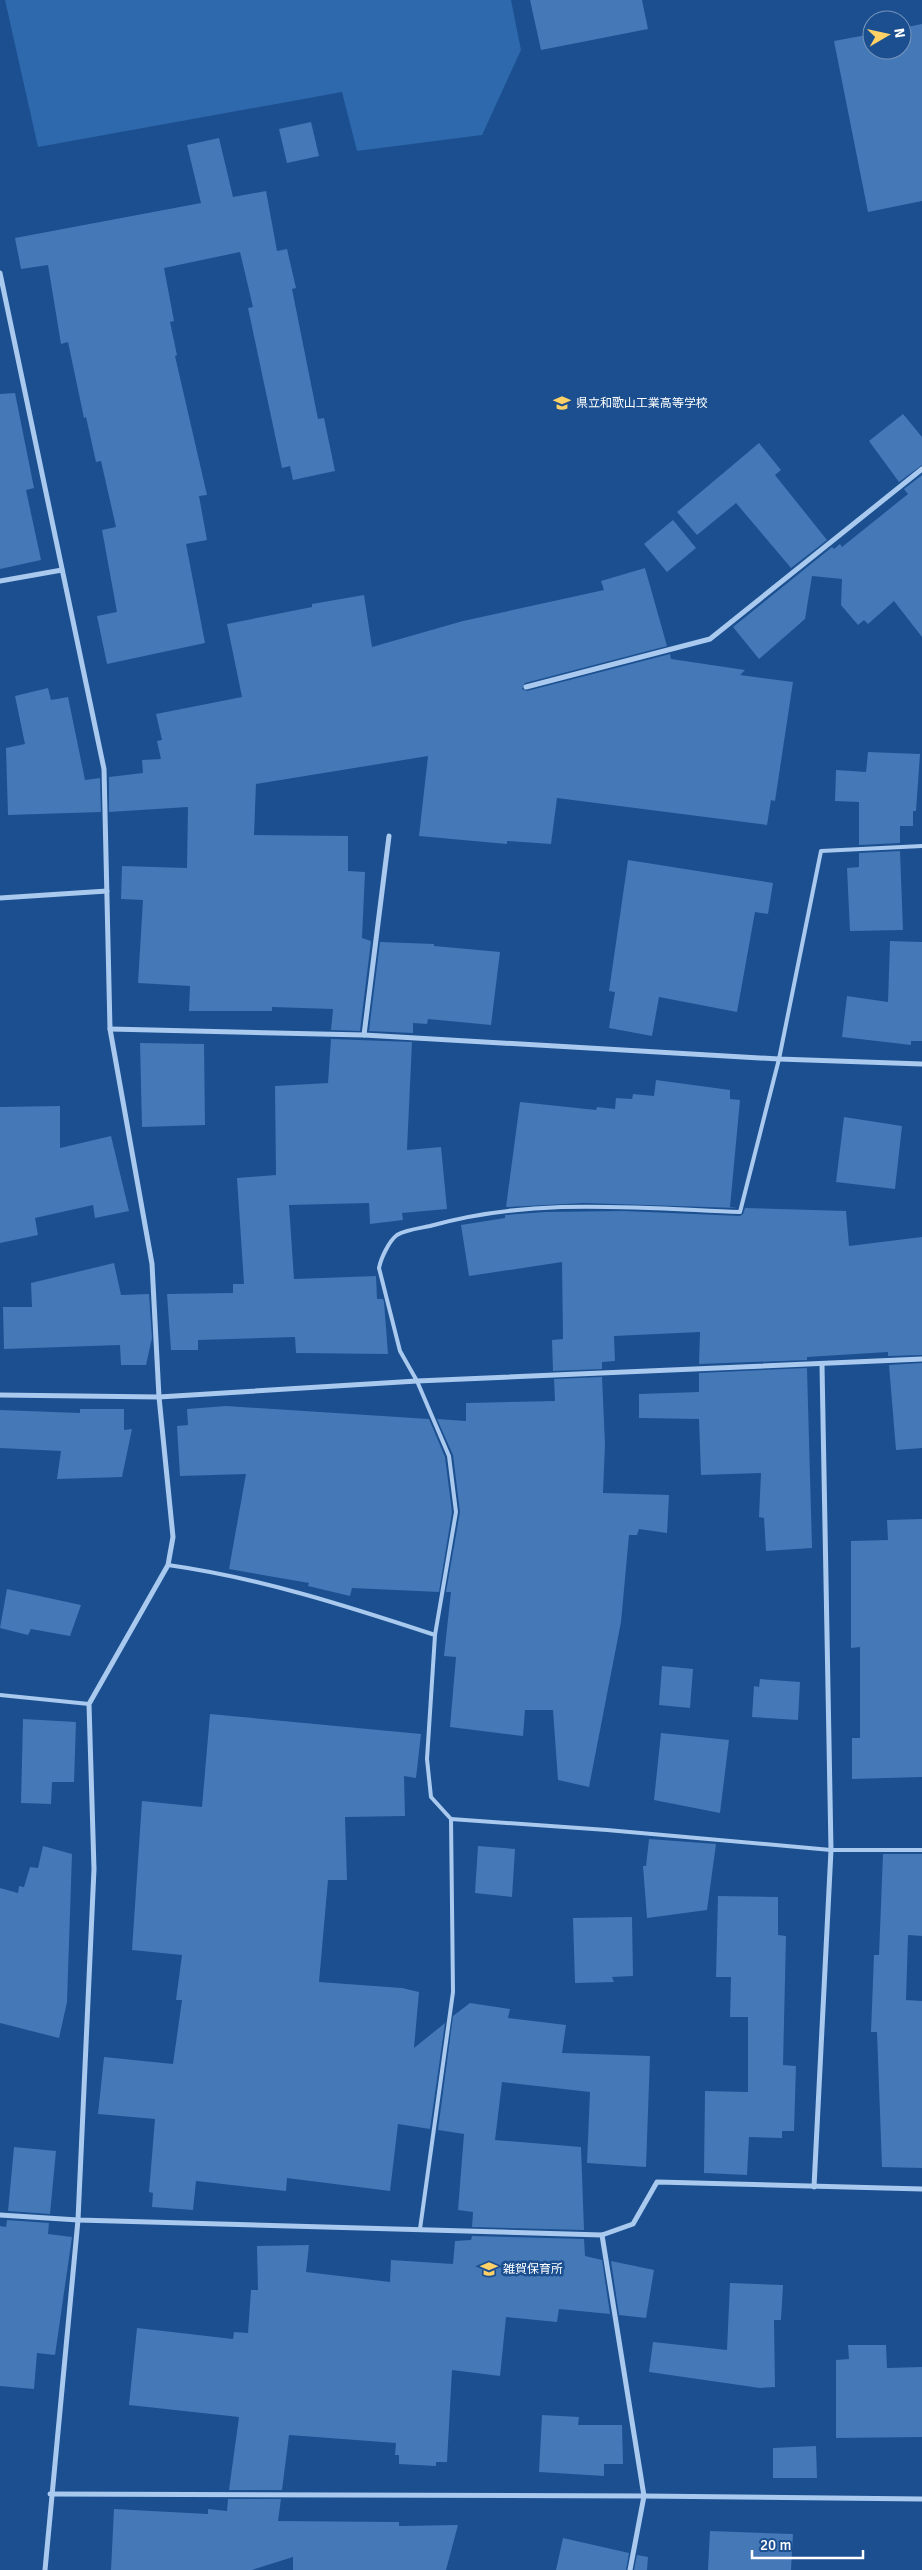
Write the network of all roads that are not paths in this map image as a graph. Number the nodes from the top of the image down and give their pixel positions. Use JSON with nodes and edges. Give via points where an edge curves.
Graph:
{"nodes":[{"id":1,"x":0,"y":272,"type":"edge"},
{"id":2,"x":922,"y":469,"type":"edge"},
{"id":3,"x":62,"y":570,"type":"junction"},
{"id":4,"x":0,"y":580,"type":"edge"},
{"id":5,"x":526,"y":688,"type":"dead end"},
{"id":6,"x":388,"y":836,"type":"dead end"},
{"id":7,"x":922,"y":846,"type":"edge"},
{"id":8,"x":107,"y":891,"type":"junction"},
{"id":9,"x":0,"y":898,"type":"edge"},
{"id":10,"x":110,"y":1029,"type":"junction"},
{"id":11,"x":364,"y":1035,"type":"junction"},
{"id":12,"x":779,"y":1059,"type":"junction"},
{"id":13,"x":922,"y":1064,"type":"edge"},
{"id":14,"x":922,"y":1359,"type":"edge"},
{"id":15,"x":822,"y":1365,"type":"junction"},
{"id":16,"x":417,"y":1381,"type":"junction"},
{"id":17,"x":0,"y":1395,"type":"edge"},
{"id":18,"x":159,"y":1397,"type":"junction"},
{"id":19,"x":168,"y":1565,"type":"junction"},
{"id":20,"x":435,"y":1635,"type":"junction"},
{"id":21,"x":0,"y":1695,"type":"edge"},
{"id":22,"x":89,"y":1704,"type":"junction"},
{"id":23,"x":451,"y":1820,"type":"junction"},
{"id":24,"x":831,"y":1850,"type":"junction"},
{"id":25,"x":922,"y":1850,"type":"edge"},
{"id":26,"x":814,"y":2187,"type":"junction"},
{"id":27,"x":922,"y":2189,"type":"edge"},
{"id":28,"x":0,"y":2215,"type":"edge"},
{"id":29,"x":78,"y":2220,"type":"junction"},
{"id":30,"x":420,"y":2230,"type":"junction"},
{"id":31,"x":602,"y":2235,"type":"junction"},
{"id":32,"x":50,"y":2494,"type":"junction"},
{"id":33,"x":644,"y":2496,"type":"junction"},
{"id":34,"x":922,"y":2499,"type":"edge"},
{"id":35,"x":45,"y":2570,"type":"edge"},
{"id":36,"x":630,"y":2570,"type":"edge"}],
"edges":[{"from":1,"to":3,"type":"street"},
{"from":2,"to":5,"type":"street","via":[[710,639]]},
{"from":3,"to":4,"type":"street"},
{"from":3,"to":8,"type":"street","via":[[104,769]]},
{"from":6,"to":11,"type":"street"},
{"from":7,"to":12,"type":"lane","via":[[821,851]]},
{"from":8,"to":9,"type":"street"},
{"from":8,"to":10,"type":"street"},
{"from":10,"to":11,"type":"street"},
{"from":10,"to":18,"type":"street","via":[[152,1264]]},
{"from":11,"to":12,"type":"street"},
{"from":12,"to":13,"type":"street"},
{"from":12,"to":16,"type":"lane","via":[[740,1212],[625,1207],[529,1208],[452,1219],[397,1235],[381,1259],[379,1268],[400,1351]]},
{"from":14,"to":15,"type":"street"},
{"from":15,"to":16,"type":"street"},
{"from":15,"to":24,"type":"street"},
{"from":16,"to":18,"type":"street"},
{"from":16,"to":20,"type":"lane","via":[[449,1456],[456,1512]]},
{"from":17,"to":18,"type":"street"},
{"from":18,"to":19,"type":"street","via":[[173,1537]]},
{"from":19,"to":20,"type":"lane","via":[[211,1571],[326,1599]]},
{"from":19,"to":22,"type":"street"},
{"from":20,"to":23,"type":"lane","via":[[427,1759],[430,1797]]},
{"from":21,"to":22,"type":"lane"},
{"from":22,"to":29,"type":"street","via":[[94,1869]]},
{"from":23,"to":24,"type":"lane"},
{"from":23,"to":30,"type":"lane","via":[[453,1992]]},
{"from":24,"to":25,"type":"lane"},
{"from":24,"to":26,"type":"street"},
{"from":26,"to":27,"type":"street"},
{"from":26,"to":31,"type":"street","via":[[657,2182],[633,2224]]},
{"from":28,"to":29,"type":"street"},
{"from":29,"to":30,"type":"street"},
{"from":29,"to":32,"type":"street"},
{"from":30,"to":31,"type":"street"},
{"from":31,"to":33,"type":"street"},
{"from":32,"to":33,"type":"street"},
{"from":32,"to":35,"type":"street"},
{"from":33,"to":34,"type":"street"},
{"from":33,"to":36,"type":"street"}]}
